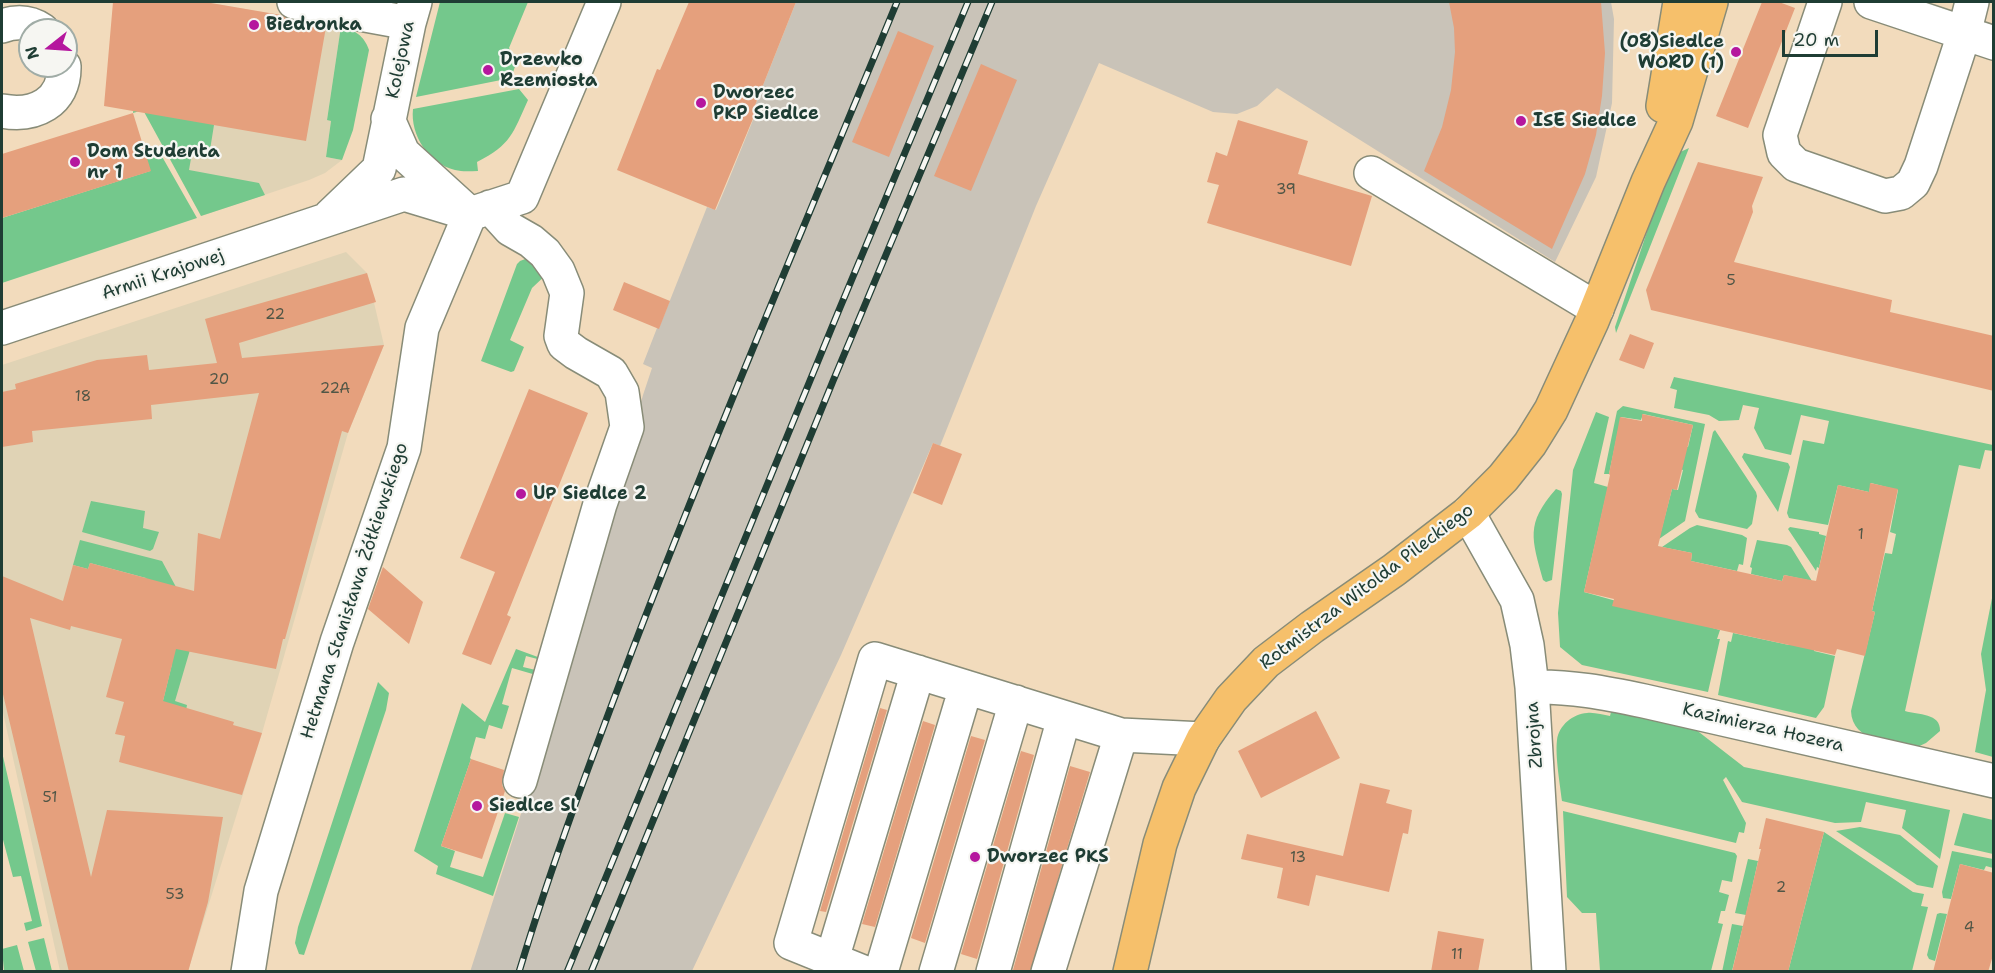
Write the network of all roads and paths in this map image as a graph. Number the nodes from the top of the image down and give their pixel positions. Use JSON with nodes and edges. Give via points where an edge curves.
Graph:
{"nodes":[{"id":1,"x":294,"y":2,"type":"edge"},
{"id":2,"x":604,"y":2,"type":"edge"},
{"id":3,"x":1680,"y":2,"type":"edge"},
{"id":4,"x":1711,"y":2,"type":"edge"},
{"id":5,"x":1825,"y":2,"type":"edge"},
{"id":6,"x":1871,"y":2,"type":"edge"},
{"id":7,"x":1972,"y":2,"type":"edge"},
{"id":8,"x":412,"y":12,"type":"edge"},
{"id":9,"x":3,"y":18,"type":"edge"},
{"id":10,"x":18,"y":22,"type":"edge"},
{"id":11,"x":1979,"y":39,"type":"edge"},
{"id":12,"x":63,"y":78,"type":"edge"},
{"id":13,"x":2,"y":111,"type":"edge"},
{"id":14,"x":388,"y":119,"type":"junction"},
{"id":15,"x":1371,"y":173,"type":"dead end"},
{"id":16,"x":1648,"y":182,"type":"junction"},
{"id":17,"x":480,"y":210,"type":"junction"},
{"id":18,"x":324,"y":221,"type":"junction"},
{"id":19,"x":1597,"y":309,"type":"junction"},
{"id":20,"x":2,"y":328,"type":"edge"},
{"id":21,"x":1468,"y":513,"type":"junction"},
{"id":22,"x":918,"y":672,"type":"junction"},
{"id":23,"x":966,"y":687,"type":"junction"},
{"id":24,"x":1532,"y":687,"type":"junction"},
{"id":25,"x":1016,"y":702,"type":"junction"},
{"id":26,"x":1064,"y":718,"type":"junction"},
{"id":27,"x":1121,"y":735,"type":"junction"},
{"id":28,"x":1203,"y":739,"type":"junction"},
{"id":29,"x":520,"y":781,"type":"dead end"},
{"id":30,"x":1994,"y":781,"type":"edge"},
{"id":31,"x":832,"y":959,"type":"junction"},
{"id":32,"x":248,"y":972,"type":"edge"},
{"id":33,"x":863,"y":972,"type":"edge"},
{"id":34,"x":881,"y":972,"type":"edge"},
{"id":35,"x":936,"y":972,"type":"edge"},
{"id":36,"x":993,"y":972,"type":"edge"},
{"id":37,"x":1048,"y":972,"type":"edge"},
{"id":38,"x":1130,"y":972,"type":"edge"},
{"id":39,"x":1549,"y":972,"type":"edge"}],
"edges":[{"from":1,"to":8,"type":"street"},
{"from":2,"to":17,"type":"street","via":[[522,197]]},
{"from":3,"to":16,"type":"main road","name":"Rotmistrza Witolda Pileckiego"},
{"from":4,"to":16,"type":"main road","name":"Rotmistrza Witolda Pileckiego","via":[[1676,121]]},
{"from":5,"to":11,"type":"street","via":[[1780,135],[1784,153],[1796,165],[1885,196],[1901,193],[1912,183]]},
{"from":6,"to":11,"type":"street"},
{"from":7,"to":11,"type":"street"},
{"from":8,"to":14,"type":"street","name":"Kolejowa"},
{"from":9,"to":10,"type":"street"},
{"from":12,"to":13,"type":"street","via":[[62,87],[45,105],[31,111]]},
{"from":14,"to":17,"type":"street","name":"Kolejowa","via":[[404,153]]},
{"from":14,"to":18,"type":"street","name":"Kolejowa","via":[[378,169]]},
{"from":15,"to":19,"type":"street"},
{"from":16,"to":19,"type":"main road","name":"Rotmistrza Witolda Pileckiego"},
{"from":17,"to":18,"type":"street","name":"Armii Krajowej","via":[[404,194]]},
{"from":17,"to":29,"type":"street","name":"Kolejowa","via":[[531,241],[558,271],[567,293],[561,336],[564,344],[611,373],[622,392],[627,427],[600,504]]},
{"from":17,"to":32,"type":"street","name":"Hetmana Stanisława Żółkiewskiego","via":[[422,328],[404,448],[337,642],[261,891]]},
{"from":18,"to":20,"type":"street","name":"Armii Krajowej"},
{"from":19,"to":21,"type":"main road","name":"Rotmistrza Witolda Pileckiego","via":[[1530,444]]},
{"from":21,"to":24,"type":"street","name":"Zbrojna","via":[[1517,600]]},
{"from":21,"to":28,"type":"main road","name":"Rotmistrza Witolda Pileckiego","via":[[1266,662],[1231,699]]},
{"from":22,"to":23,"type":"street"},
{"from":22,"to":31,"type":"street"},
{"from":22,"to":31,"type":"street","via":[[875,659],[791,943]]},
{"from":23,"to":25,"type":"street"},
{"from":23,"to":34,"type":"street"},
{"from":24,"to":30,"type":"street","name":"Kazimierza Hozera","via":[[1585,689],[1644,701]]},
{"from":24,"to":39,"type":"street","name":"Zbrojna"},
{"from":25,"to":26,"type":"street"},
{"from":25,"to":35,"type":"street"},
{"from":26,"to":27,"type":"street"},
{"from":26,"to":36,"type":"street"},
{"from":27,"to":28,"type":"street"},
{"from":27,"to":37,"type":"street"},
{"from":28,"to":38,"type":"main road","name":"Rotmistrza Witolda Pileckiego","via":[[1179,788],[1160,844]]},
{"from":31,"to":33,"type":"street"}]}
